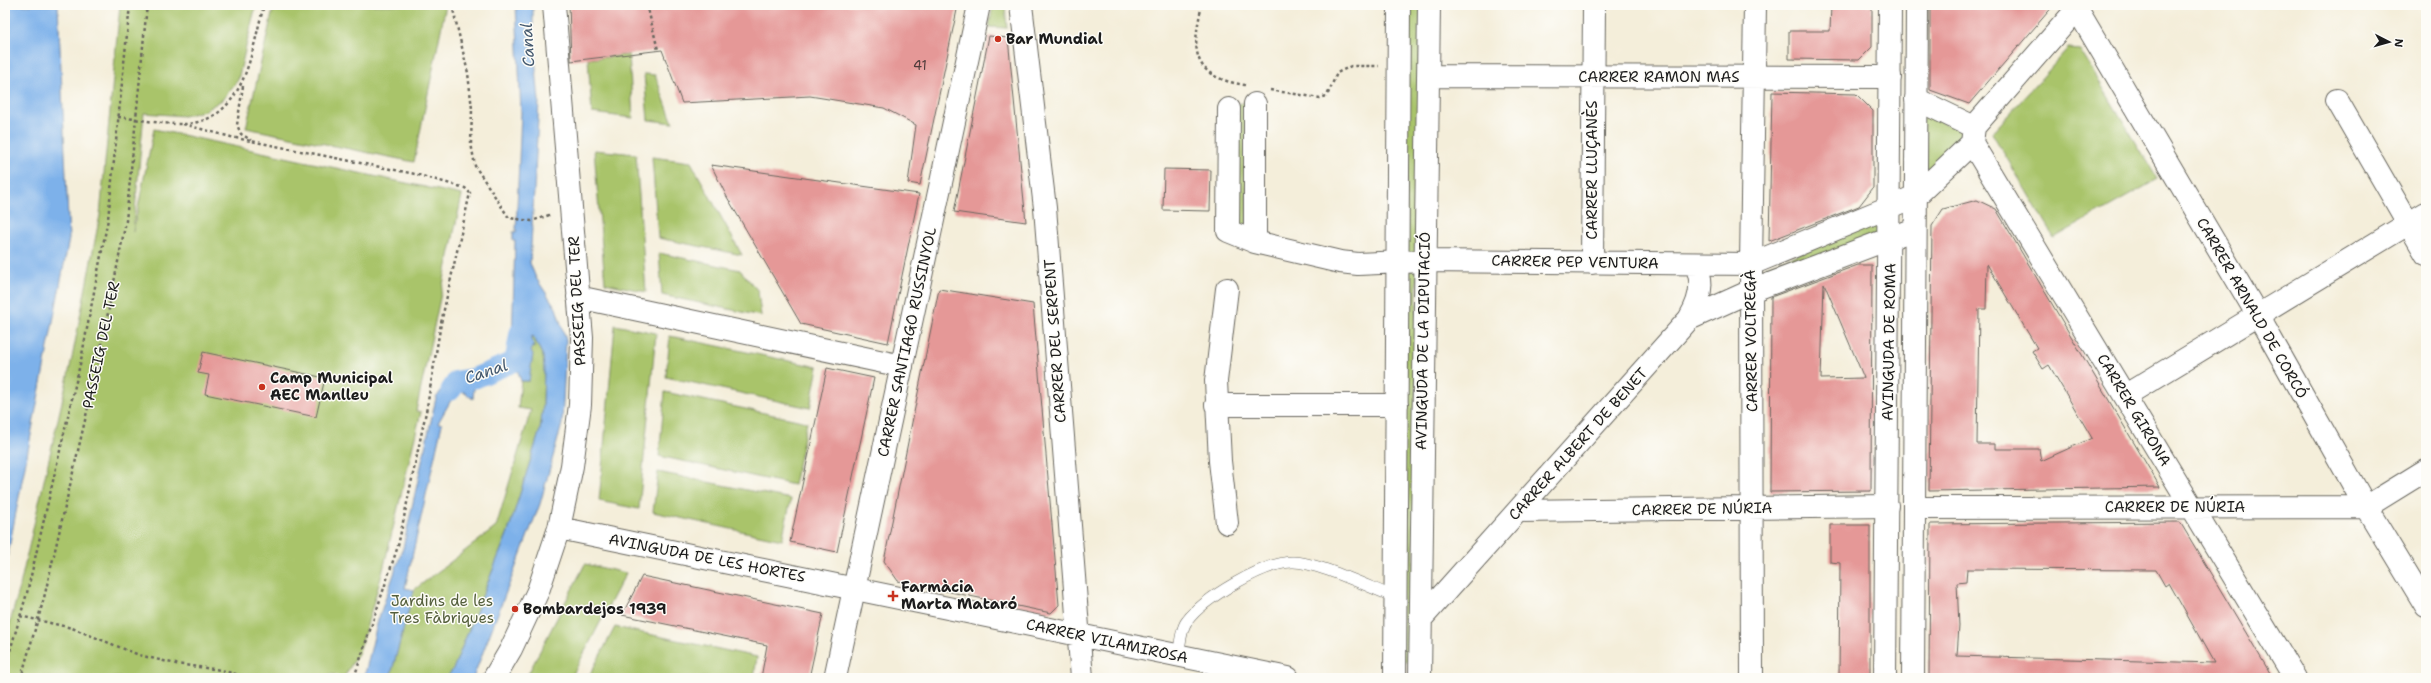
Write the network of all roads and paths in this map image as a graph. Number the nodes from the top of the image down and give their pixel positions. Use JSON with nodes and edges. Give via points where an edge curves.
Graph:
{"nodes":[{"id":1,"x":130,"y":5,"type":"edge"},
{"id":2,"x":147,"y":5,"type":"edge"},
{"id":3,"x":264,"y":5,"type":"edge"},
{"id":4,"x":452,"y":5,"type":"edge"},
{"id":5,"x":554,"y":5,"type":"edge"},
{"id":6,"x":647,"y":5,"type":"edge"},
{"id":7,"x":979,"y":5,"type":"edge"},
{"id":8,"x":1022,"y":5,"type":"edge"},
{"id":9,"x":1202,"y":5,"type":"edge"},
{"id":10,"x":1399,"y":5,"type":"edge"},
{"id":11,"x":1429,"y":5,"type":"edge"},
{"id":12,"x":1594,"y":5,"type":"edge"},
{"id":13,"x":1755,"y":5,"type":"edge"},
{"id":14,"x":1890,"y":5,"type":"edge"},
{"id":15,"x":1916,"y":5,"type":"edge"},
{"id":16,"x":658,"y":50,"type":"dead end"},
{"id":17,"x":1399,"y":66,"type":"junction"},
{"id":18,"x":1428,"y":76,"type":"junction"},
{"id":19,"x":1593,"y":77,"type":"junction"},
{"id":20,"x":1754,"y":77,"type":"junction"},
{"id":21,"x":1890,"y":77,"type":"junction"},
{"id":22,"x":243,"y":84,"type":"junction"},
{"id":23,"x":1256,"y":93,"type":"junction"},
{"id":24,"x":1916,"y":99,"type":"junction"},
{"id":25,"x":2337,"y":100,"type":"dead end"},
{"id":26,"x":1229,"y":109,"type":"dead end"},
{"id":27,"x":118,"y":117,"type":"junction"},
{"id":28,"x":136,"y":119,"type":"junction"},
{"id":29,"x":183,"y":124,"type":"junction"},
{"id":30,"x":1973,"y":135,"type":"junction"},
{"id":31,"x":253,"y":141,"type":"junction"},
{"id":32,"x":1916,"y":196,"type":"junction"},
{"id":33,"x":1889,"y":209,"type":"junction"},
{"id":34,"x":2417,"y":218,"type":"edge"},
{"id":35,"x":532,"y":221,"type":"dead end"},
{"id":36,"x":1915,"y":229,"type":"junction"},
{"id":37,"x":1890,"y":238,"type":"junction"},
{"id":38,"x":1255,"y":242,"type":"junction"},
{"id":39,"x":2426,"y":254,"type":"edge"},
{"id":40,"x":1424,"y":261,"type":"junction"},
{"id":41,"x":1399,"y":263,"type":"junction"},
{"id":42,"x":1592,"y":263,"type":"junction"},
{"id":43,"x":1695,"y":264,"type":"junction"},
{"id":44,"x":1750,"y":264,"type":"junction"},
{"id":45,"x":1226,"y":289,"type":"dead end"},
{"id":46,"x":1751,"y":291,"type":"junction"},
{"id":47,"x":578,"y":297,"type":"junction"},
{"id":48,"x":2257,"y":314,"type":"junction"},
{"id":49,"x":1689,"y":319,"type":"junction"},
{"id":50,"x":902,"y":366,"type":"junction"},
{"id":51,"x":2126,"y":395,"type":"junction"},
{"id":52,"x":1216,"y":405,"type":"junction"},
{"id":53,"x":1397,"y":405,"type":"junction"},
{"id":54,"x":2426,"y":470,"type":"edge"},
{"id":55,"x":1887,"y":506,"type":"junction"},
{"id":56,"x":2192,"y":507,"type":"junction"},
{"id":57,"x":2366,"y":507,"type":"junction"},
{"id":58,"x":1753,"y":508,"type":"junction"},
{"id":59,"x":1914,"y":508,"type":"junction"},
{"id":60,"x":1518,"y":511,"type":"junction"},
{"id":61,"x":1227,"y":523,"type":"dead end"},
{"id":62,"x":559,"y":528,"type":"junction"},
{"id":63,"x":855,"y":588,"type":"junction"},
{"id":64,"x":1395,"y":597,"type":"junction"},
{"id":65,"x":2426,"y":606,"type":"edge"},
{"id":66,"x":20,"y":616,"type":"junction"},
{"id":67,"x":37,"y":619,"type":"junction"},
{"id":68,"x":1421,"y":620,"type":"junction"},
{"id":69,"x":1078,"y":636,"type":"junction"},
{"id":70,"x":1178,"y":656,"type":"junction"},
{"id":71,"x":5,"y":668,"type":"edge"},
{"id":72,"x":21,"y":678,"type":"edge"},
{"id":73,"x":250,"y":678,"type":"edge"},
{"id":74,"x":354,"y":678,"type":"edge"},
{"id":75,"x":494,"y":678,"type":"edge"},
{"id":76,"x":835,"y":678,"type":"edge"},
{"id":77,"x":1082,"y":678,"type":"edge"},
{"id":78,"x":1288,"y":678,"type":"edge"},
{"id":79,"x":1396,"y":678,"type":"edge"},
{"id":80,"x":1420,"y":678,"type":"edge"},
{"id":81,"x":1752,"y":678,"type":"edge"},
{"id":82,"x":1885,"y":678,"type":"edge"},
{"id":83,"x":1913,"y":678,"type":"edge"},
{"id":84,"x":2296,"y":678,"type":"edge"}],
"edges":[{"from":1,"to":27,"type":"path","name":"PASSEIG DEL TER"},
{"from":2,"to":28,"type":"path","name":"PASSEIG DEL TER"},
{"from":3,"to":22,"type":"path"},
{"from":4,"to":35,"type":"path","via":[[468,73],[472,109],[471,143],[475,166],[509,218]]},
{"from":5,"to":47,"type":"street","name":"PASSEIG DEL TER"},
{"from":6,"to":16,"type":"path"},
{"from":7,"to":50,"type":"street","name":"CARRER SANTIAGO RUSSINYOL"},
{"from":8,"to":69,"type":"street","name":"CARRER DEL SERPENT","via":[[1045,208]]},
{"from":9,"to":23,"type":"path","via":[[1194,39],[1200,62],[1216,77]]},
{"from":10,"to":17,"type":"street","name":"AVINGUDA DE LA DIPUTACIÓ"},
{"from":11,"to":18,"type":"street","name":"AVINGUDA DE LA DIPUTACIÓ"},
{"from":12,"to":19,"type":"street","name":"CARRER LLUÇANÈS"},
{"from":13,"to":20,"type":"street","name":"CARRER VOLTREGÀ"},
{"from":14,"to":21,"type":"street","name":"AVINGUDA DE ROMA"},
{"from":15,"to":24,"type":"street","name":"AVINGUDA DE ROMA"},
{"from":17,"to":23,"type":"path","via":[[1351,66],[1337,73],[1327,96],[1320,98]]},
{"from":17,"to":41,"type":"street","name":"AVINGUDA DE LA DIPUTACIÓ"},
{"from":18,"to":19,"type":"street","name":"CARRER RAMON MAS"},
{"from":18,"to":40,"type":"street","name":"AVINGUDA DE LA DIPUTACIÓ"},
{"from":19,"to":20,"type":"street","name":"CARRER RAMON MAS"},
{"from":19,"to":42,"type":"street","name":"CARRER LLUÇANÈS"},
{"from":20,"to":21,"type":"street","name":"CARRER RAMON MAS"},
{"from":20,"to":44,"type":"street","name":"CARRER VOLTREGÀ"},
{"from":21,"to":33,"type":"street","name":"AVINGUDA DE ROMA"},
{"from":22,"to":29,"type":"path","via":[[233,100],[210,118]]},
{"from":22,"to":31,"type":"path","via":[[237,126],[241,134]]},
{"from":23,"to":38,"type":"street"},
{"from":24,"to":30,"type":"street"},
{"from":24,"to":32,"type":"street","name":"AVINGUDA DE ROMA"},
{"from":25,"to":34,"type":"street"},
{"from":26,"to":38,"type":"street","name":"CARRER PEP VENTURA","via":[[1228,231]]},
{"from":27,"to":28,"type":"path"},
{"from":27,"to":66,"type":"path","name":"PASSEIG DEL TER","via":[[108,219],[81,360]]},
{"from":28,"to":29,"type":"path"},
{"from":28,"to":67,"type":"path","name":"PASSEIG DEL TER","via":[[126,221],[98,364]]},
{"from":29,"to":31,"type":"path"},
{"from":30,"to":32,"type":"street"},
{"from":30,"to":48,"type":"street","name":"CARRER ARNALD DE CORCÓ","via":[[2078,9]]},
{"from":30,"to":51,"type":"street","name":"CARRER GIRONA"},
{"from":31,"to":74,"type":"path","via":[[415,174],[465,188],[470,193],[441,323],[427,407],[398,546]]},
{"from":32,"to":33,"type":"street"},
{"from":32,"to":36,"type":"street","name":"AVINGUDA DE ROMA"},
{"from":33,"to":37,"type":"street","name":"AVINGUDA DE ROMA"},
{"from":33,"to":44,"type":"street"},
{"from":34,"to":39,"type":"street"},
{"from":34,"to":48,"type":"street"},
{"from":36,"to":37,"type":"street","name":"CARRER ALBERT DE BENET"},
{"from":36,"to":59,"type":"street","name":"AVINGUDA DE ROMA"},
{"from":37,"to":46,"type":"street","name":"CARRER ALBERT DE BENET"},
{"from":37,"to":55,"type":"street","name":"AVINGUDA DE ROMA"},
{"from":38,"to":41,"type":"street","name":"CARRER PEP VENTURA","via":[[1340,262]]},
{"from":40,"to":41,"type":"street","name":"CARRER PEP VENTURA"},
{"from":40,"to":42,"type":"street","name":"CARRER PEP VENTURA"},
{"from":40,"to":68,"type":"street","name":"AVINGUDA DE LA DIPUTACIÓ"},
{"from":41,"to":53,"type":"street","name":"AVINGUDA DE LA DIPUTACIÓ"},
{"from":42,"to":43,"type":"street","name":"CARRER PEP VENTURA"},
{"from":43,"to":44,"type":"street","name":"CARRER PEP VENTURA"},
{"from":43,"to":49,"type":"street","via":[[1700,273],[1700,288],[1698,301]]},
{"from":44,"to":46,"type":"street","name":"CARRER VOLTREGÀ"},
{"from":45,"to":52,"type":"street","via":[[1216,381]]},
{"from":46,"to":49,"type":"street","name":"CARRER ALBERT DE BENET"},
{"from":46,"to":58,"type":"street","name":"CARRER VOLTREGÀ"},
{"from":47,"to":50,"type":"street"},
{"from":47,"to":62,"type":"street","name":"PASSEIG DEL TER","via":[[582,338],[580,405],[572,466]]},
{"from":48,"to":51,"type":"street"},
{"from":48,"to":57,"type":"street","name":"CARRER ARNALD DE CORCÓ"},
{"from":49,"to":60,"type":"street","name":"CARRER ALBERT DE BENET"},
{"from":50,"to":63,"type":"street","name":"CARRER SANTIAGO RUSSINYOL"},
{"from":51,"to":56,"type":"street","name":"CARRER GIRONA"},
{"from":52,"to":53,"type":"street"},
{"from":52,"to":61,"type":"street"},
{"from":53,"to":64,"type":"street","name":"AVINGUDA DE LA DIPUTACIÓ"},
{"from":54,"to":57,"type":"street"},
{"from":55,"to":58,"type":"street","name":"CARRER DE NÚRIA"},
{"from":55,"to":82,"type":"street","name":"AVINGUDA DE ROMA"},
{"from":56,"to":57,"type":"street","name":"CARRER DE NÚRIA"},
{"from":56,"to":59,"type":"street","name":"CARRER DE NÚRIA"},
{"from":56,"to":84,"type":"street","name":"CARRER GIRONA"},
{"from":57,"to":65,"type":"street","name":"CARRER ARNALD DE CORCÓ"},
{"from":58,"to":60,"type":"street","name":"CARRER DE NÚRIA"},
{"from":58,"to":81,"type":"street","name":"CARRER VOLTREGÀ"},
{"from":59,"to":83,"type":"street","name":"AVINGUDA DE ROMA"},
{"from":60,"to":68,"type":"street","name":"CARRER ALBERT DE BENET"},
{"from":62,"to":63,"type":"street","name":"AVINGUDA DE LES HORTES"},
{"from":62,"to":75,"type":"street","name":"PASSEIG DEL TER","via":[[538,591],[511,649]]},
{"from":63,"to":69,"type":"street","name":"CARRER VILAMIROSA"},
{"from":63,"to":76,"type":"street","name":"CARRER SANTIAGO RUSSINYOL"},
{"from":64,"to":70,"type":"lane","via":[[1325,570],[1292,562],[1266,568],[1227,587],[1187,621]]},
{"from":64,"to":79,"type":"street","name":"AVINGUDA DE LA DIPUTACIÓ"},
{"from":66,"to":67,"type":"path"},
{"from":66,"to":71,"type":"path","name":"PASSEIG DEL TER"},
{"from":67,"to":72,"type":"path","name":"PASSEIG DEL TER"},
{"from":67,"to":73,"type":"path","via":[[72,628],[139,655]]},
{"from":68,"to":80,"type":"street","name":"AVINGUDA DE LA DIPUTACIÓ"},
{"from":69,"to":70,"type":"street","name":"CARRER VILAMIROSA"},
{"from":69,"to":77,"type":"street","name":"CARRER DEL SERPENT"},
{"from":70,"to":78,"type":"street","name":"CARRER VILAMIROSA"}]}
